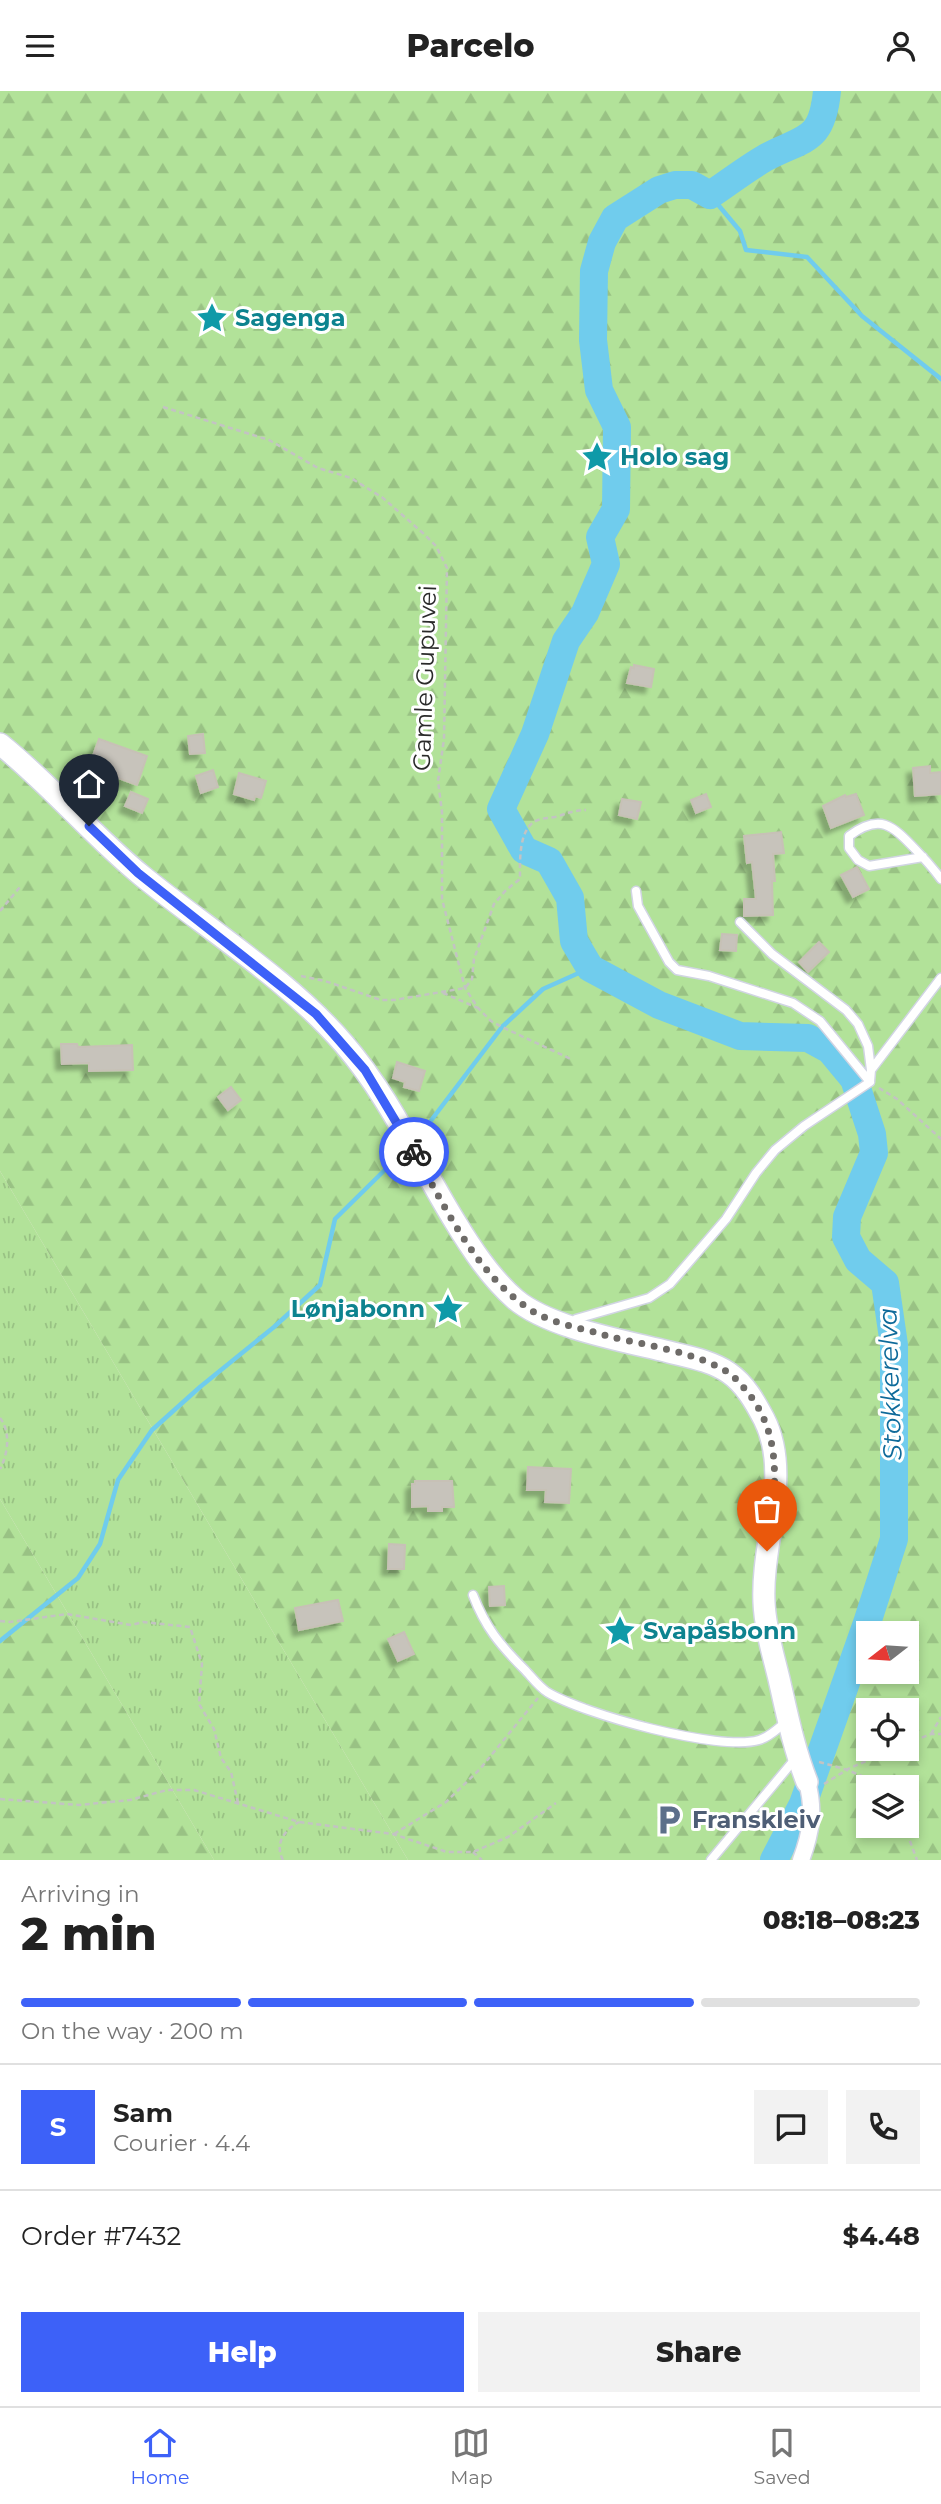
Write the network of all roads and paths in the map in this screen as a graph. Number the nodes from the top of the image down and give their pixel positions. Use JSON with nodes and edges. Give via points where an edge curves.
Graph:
{"nodes":[{"id":1,"x":163,"y":407,"type":"dead end"},
{"id":2,"x":0,"y":744,"type":"edge"},
{"id":3,"x":586,"y":810,"type":"dead end"},
{"id":4,"x":923,"y":857,"type":"junction"},
{"id":5,"x":941,"y":879,"type":"edge"},
{"id":6,"x":20,"y":887,"type":"dead end"},
{"id":7,"x":636,"y":891,"type":"dead end"},
{"id":8,"x":0,"y":911,"type":"edge"},
{"id":9,"x":740,"y":922,"type":"dead end"},
{"id":10,"x":266,"y":973,"type":"junction"},
{"id":11,"x":941,"y":978,"type":"edge"},
{"id":12,"x":465,"y":988,"type":"junction"},
{"id":13,"x":443,"y":993,"type":"junction"},
{"id":14,"x":478,"y":1008,"type":"junction"},
{"id":15,"x":573,"y":1060,"type":"dead end"},
{"id":16,"x":872,"y":1070,"type":"junction"},
{"id":17,"x":870,"y":1082,"type":"junction"},
{"id":18,"x":941,"y":1139,"type":"edge"},
{"id":19,"x":568,"y":1325,"type":"junction"},
{"id":20,"x":0,"y":1418,"type":"edge"},
{"id":21,"x":0,"y":1469,"type":"edge"},
{"id":22,"x":473,"y":1595,"type":"dead end"},
{"id":23,"x":0,"y":1621,"type":"edge"},
{"id":24,"x":545,"y":1691,"type":"junction"},
{"id":25,"x":941,"y":1717,"type":"edge"},
{"id":26,"x":788,"y":1720,"type":"junction"},
{"id":27,"x":931,"y":1734,"type":"junction"},
{"id":28,"x":941,"y":1734,"type":"edge"},
{"id":29,"x":919,"y":1739,"type":"edge"},
{"id":30,"x":797,"y":1756,"type":"junction"},
{"id":31,"x":866,"y":1761,"type":"edge"},
{"id":32,"x":848,"y":1769,"type":"junction"},
{"id":33,"x":863,"y":1775,"type":"edge"},
{"id":34,"x":808,"y":1788,"type":"junction"},
{"id":35,"x":0,"y":1799,"type":"edge"},
{"id":36,"x":238,"y":1803,"type":"junction"},
{"id":37,"x":556,"y":1803,"type":"dead end"},
{"id":38,"x":299,"y":1822,"type":"junction"},
{"id":39,"x":393,"y":1834,"type":"junction"},
{"id":40,"x":909,"y":1838,"type":"edge"},
{"id":41,"x":473,"y":1852,"type":"junction"},
{"id":42,"x":284,"y":1860,"type":"edge"},
{"id":43,"x":482,"y":1860,"type":"edge"},
{"id":44,"x":711,"y":1860,"type":"edge"},
{"id":45,"x":802,"y":1860,"type":"edge"},
{"id":46,"x":916,"y":1860,"type":"edge"}],
"edges":[{"from":1,"to":12,"type":"path","name":"Gamle Gupuvei","via":[[269,440],[318,468],[351,478],[383,498],[424,534],[442,557],[447,568],[439,781],[442,899]]},
{"from":2,"to":10,"type":"street","via":[[138,873]]},
{"from":3,"to":12,"type":"path","via":[[529,825],[523,839],[520,879],[495,904],[474,959],[472,979]]},
{"from":4,"to":4,"type":"lane","via":[[894,826],[876,824],[849,836],[849,849],[869,866]]},
{"from":4,"to":5,"type":"lane"},
{"from":6,"to":8,"type":"path"},
{"from":7,"to":17,"type":"lane","via":[[638,906],[677,970],[719,978],[793,1003],[820,1021]]},
{"from":9,"to":16,"type":"lane","via":[[772,954],[846,1010],[868,1046]]},
{"from":10,"to":13,"type":"path","via":[[325,981],[381,1000]]},
{"from":10,"to":19,"type":"street","via":[[316,1014],[365,1070],[467,1242],[491,1274],[537,1314]]},
{"from":11,"to":16,"type":"lane"},
{"from":12,"to":13,"type":"path"},
{"from":12,"to":14,"type":"path","name":"Gamle Gupuvei"},
{"from":13,"to":14,"type":"path"},
{"from":14,"to":15,"type":"path","name":"Gamle Gupuvei","via":[[491,1021]]},
{"from":16,"to":17,"type":"lane"},
{"from":17,"to":18,"type":"path","via":[[897,1099]]},
{"from":17,"to":19,"type":"lane","via":[[775,1150],[726,1219],[670,1284],[649,1298]]},
{"from":19,"to":26,"type":"street","via":[[699,1359],[727,1372],[755,1403],[774,1450],[764,1604]]},
{"from":20,"to":21,"type":"path","via":[[8,1442]]},
{"from":22,"to":24,"type":"lane","via":[[496,1641]]},
{"from":23,"to":36,"type":"path","via":[[66,1614],[131,1625],[190,1627],[202,1664],[199,1703],[231,1772]]},
{"from":24,"to":26,"type":"lane","via":[[640,1727],[736,1742],[770,1735]]},
{"from":24,"to":39,"type":"path","via":[[481,1769],[446,1802]]},
{"from":25,"to":27,"type":"path"},
{"from":26,"to":30,"type":"street"},
{"from":27,"to":28,"type":"path"},
{"from":27,"to":29,"type":"path"},
{"from":30,"to":32,"type":"path"},
{"from":30,"to":34,"type":"street"},
{"from":30,"to":44,"type":"lane"},
{"from":31,"to":32,"type":"path"},
{"from":32,"to":33,"type":"path"},
{"from":32,"to":34,"type":"path"},
{"from":34,"to":45,"type":"street","via":[[812,1817]]},
{"from":35,"to":36,"type":"path","via":[[79,1805],[194,1790]]},
{"from":36,"to":38,"type":"path"},
{"from":37,"to":41,"type":"path","via":[[508,1837]]},
{"from":38,"to":39,"type":"path"},
{"from":38,"to":42,"type":"path","via":[[286,1830],[280,1841]]},
{"from":39,"to":41,"type":"path","via":[[447,1852]]},
{"from":40,"to":46,"type":"path"},
{"from":41,"to":43,"type":"path"}]}
